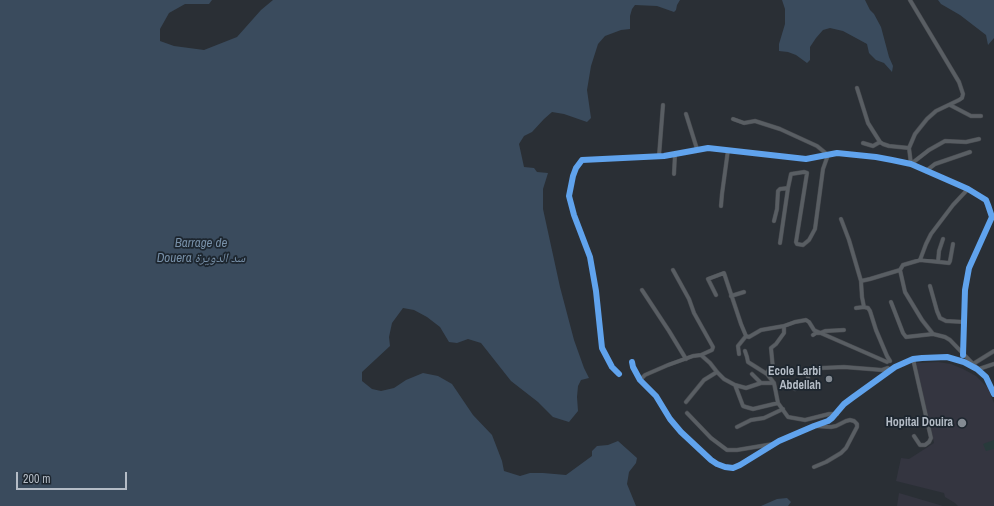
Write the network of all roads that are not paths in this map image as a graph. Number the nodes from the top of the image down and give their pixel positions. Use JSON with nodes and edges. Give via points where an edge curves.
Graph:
{"nodes":[{"id":1,"x":910,"y":0,"type":"edge"},
{"id":2,"x":858,"y":88,"type":"dead end"},
{"id":3,"x":663,"y":105,"type":"dead end"},
{"id":4,"x":950,"y":105,"type":"junction"},
{"id":5,"x":686,"y":114,"type":"dead end"},
{"id":6,"x":981,"y":116,"type":"dead end"},
{"id":7,"x":733,"y":119,"type":"dead end"},
{"id":8,"x":979,"y":139,"type":"dead end"},
{"id":9,"x":880,"y":142,"type":"junction"},
{"id":10,"x":863,"y":144,"type":"dead end"},
{"id":11,"x":909,"y":148,"type":"junction"},
{"id":12,"x":697,"y":149,"type":"junction"},
{"id":13,"x":728,"y":150,"type":"junction"},
{"id":14,"x":970,"y":152,"type":"dead end"},
{"id":15,"x":675,"y":154,"type":"junction"},
{"id":16,"x":828,"y":155,"type":"junction"},
{"id":17,"x":659,"y":156,"type":"junction"},
{"id":18,"x":911,"y":164,"type":"junction"},
{"id":19,"x":926,"y":171,"type":"junction"},
{"id":20,"x":674,"y":174,"type":"dead end"},
{"id":21,"x":788,"y":188,"type":"junction"},
{"id":22,"x":968,"y":189,"type":"junction"},
{"id":23,"x":721,"y":206,"type":"dead end"},
{"id":24,"x":994,"y":210,"type":"edge"},
{"id":25,"x":992,"y":217,"type":"junction"},
{"id":26,"x":841,"y":219,"type":"dead end"},
{"id":27,"x":774,"y":221,"type":"dead end"},
{"id":28,"x":989,"y":222,"type":"junction"},
{"id":29,"x":994,"y":224,"type":"edge"},
{"id":30,"x":943,"y":239,"type":"dead end"},
{"id":31,"x":780,"y":243,"type":"dead end"},
{"id":32,"x":953,"y":244,"type":"dead end"},
{"id":33,"x":920,"y":260,"type":"junction"},
{"id":34,"x":938,"y":262,"type":"junction"},
{"id":35,"x":673,"y":270,"type":"dead end"},
{"id":36,"x":900,"y":270,"type":"junction"},
{"id":37,"x":861,"y":281,"type":"junction"},
{"id":38,"x":930,"y":286,"type":"dead end"},
{"id":39,"x":642,"y":290,"type":"dead end"},
{"id":40,"x":744,"y":292,"type":"dead end"},
{"id":41,"x":716,"y":295,"type":"dead end"},
{"id":42,"x":731,"y":296,"type":"junction"},
{"id":43,"x":891,"y":302,"type":"dead end"},
{"id":44,"x":856,"y":308,"type":"dead end"},
{"id":45,"x":864,"y":308,"type":"junction"},
{"id":46,"x":964,"y":322,"type":"junction"},
{"id":47,"x":784,"y":326,"type":"junction"},
{"id":48,"x":844,"y":330,"type":"dead end"},
{"id":49,"x":820,"y":333,"type":"junction"},
{"id":50,"x":933,"y":334,"type":"junction"},
{"id":51,"x":813,"y":335,"type":"dead end"},
{"id":52,"x":746,"y":336,"type":"junction"},
{"id":53,"x":994,"y":350,"type":"edge"},
{"id":54,"x":745,"y":351,"type":"dead end"},
{"id":55,"x":739,"y":354,"type":"dead end"},
{"id":56,"x":701,"y":355,"type":"junction"},
{"id":57,"x":964,"y":355,"type":"junction"},
{"id":58,"x":686,"y":359,"type":"junction"},
{"id":59,"x":913,"y":359,"type":"junction"},
{"id":60,"x":632,"y":362,"type":"dead end"},
{"id":61,"x":973,"y":364,"type":"junction"},
{"id":62,"x":994,"y":364,"type":"edge"},
{"id":63,"x":889,"y":367,"type":"junction"},
{"id":64,"x":979,"y":369,"type":"junction"},
{"id":65,"x":717,"y":372,"type":"junction"},
{"id":66,"x":982,"y":373,"type":"junction"},
{"id":67,"x":619,"y":374,"type":"dead end"},
{"id":68,"x":752,"y":374,"type":"dead end"},
{"id":69,"x":767,"y":374,"type":"junction"},
{"id":70,"x":640,"y":380,"type":"junction"},
{"id":71,"x":761,"y":383,"type":"junction"},
{"id":72,"x":774,"y":383,"type":"junction"},
{"id":73,"x":735,"y":385,"type":"junction"},
{"id":74,"x":795,"y":389,"type":"dead end"},
{"id":75,"x":994,"y":393,"type":"edge"},
{"id":76,"x":686,"y":402,"type":"dead end"},
{"id":77,"x":778,"y":403,"type":"junction"},
{"id":78,"x":783,"y":409,"type":"junction"},
{"id":79,"x":688,"y":413,"type":"dead end"},
{"id":80,"x":837,"y":414,"type":"junction"},
{"id":81,"x":814,"y":426,"type":"junction"},
{"id":82,"x":737,"y":427,"type":"dead end"},
{"id":83,"x":914,"y":436,"type":"dead end"},
{"id":84,"x":774,"y":444,"type":"junction"},
{"id":85,"x":814,"y":467,"type":"dead end"}],
"edges":[{"from":1,"to":4,"type":"street","via":[[959,82],[962,98]]},
{"from":2,"to":9,"type":"street","via":[[868,123]]},
{"from":3,"to":17,"type":"street"},
{"from":4,"to":6,"type":"street","via":[[971,116]]},
{"from":4,"to":11,"type":"street","via":[[936,111],[927,119],[915,134]]},
{"from":5,"to":12,"type":"street"},
{"from":7,"to":16,"type":"street","via":[[780,129],[818,146]]},
{"from":8,"to":18,"type":"street","via":[[966,142],[944,141]]},
{"from":9,"to":10,"type":"street","via":[[873,146]]},
{"from":9,"to":11,"type":"street","via":[[889,146]]},
{"from":11,"to":18,"type":"street"},
{"from":12,"to":13,"type":"street"},
{"from":12,"to":15,"type":"street"},
{"from":13,"to":16,"type":"street","via":[[806,159]]},
{"from":13,"to":23,"type":"street"},
{"from":14,"to":19,"type":"street","via":[[935,164]]},
{"from":15,"to":17,"type":"street"},
{"from":15,"to":20,"type":"street"},
{"from":16,"to":18,"type":"street","via":[[837,153],[876,157]]},
{"from":16,"to":21,"type":"street","via":[[823,170],[815,229],[803,245],[796,242],[807,173],[791,174]]},
{"from":17,"to":67,"type":"street","via":[[582,160],[573,176],[569,196],[590,257],[602,348]]},
{"from":18,"to":19,"type":"street"},
{"from":19,"to":22,"type":"street"},
{"from":21,"to":27,"type":"street","via":[[778,191]]},
{"from":21,"to":31,"type":"street"},
{"from":22,"to":25,"type":"street","via":[[986,200]]},
{"from":22,"to":33,"type":"street","via":[[931,234]]},
{"from":24,"to":25,"type":"street"},
{"from":25,"to":28,"type":"street"},
{"from":26,"to":37,"type":"street"},
{"from":28,"to":29,"type":"street"},
{"from":28,"to":46,"type":"street","via":[[969,268]]},
{"from":30,"to":34,"type":"street"},
{"from":32,"to":34,"type":"street","via":[[950,261]]},
{"from":33,"to":34,"type":"street"},
{"from":33,"to":36,"type":"street","via":[[903,265]]},
{"from":35,"to":56,"type":"street","via":[[713,347]]},
{"from":36,"to":37,"type":"street"},
{"from":36,"to":50,"type":"street","via":[[905,292]]},
{"from":37,"to":45,"type":"street"},
{"from":38,"to":46,"type":"street","via":[[940,318]]},
{"from":39,"to":58,"type":"street"},
{"from":40,"to":42,"type":"street"},
{"from":41,"to":42,"type":"street","via":[[708,279],[724,273]]},
{"from":42,"to":52,"type":"street"},
{"from":43,"to":50,"type":"street","via":[[906,337]]},
{"from":44,"to":45,"type":"street"},
{"from":45,"to":63,"type":"street","via":[[870,311]]},
{"from":46,"to":57,"type":"street"},
{"from":47,"to":49,"type":"street","via":[[806,320]]},
{"from":47,"to":52,"type":"street"},
{"from":47,"to":69,"type":"street","via":[[784,333],[771,348],[773,368],[769,369]]},
{"from":48,"to":49,"type":"street"},
{"from":49,"to":51,"type":"street"},
{"from":49,"to":63,"type":"street"},
{"from":50,"to":57,"type":"street","via":[[950,340]]},
{"from":52,"to":55,"type":"street","via":[[738,346]]},
{"from":53,"to":61,"type":"street"},
{"from":54,"to":69,"type":"street","via":[[748,362]]},
{"from":56,"to":58,"type":"street"},
{"from":56,"to":65,"type":"street"},
{"from":57,"to":61,"type":"street"},
{"from":58,"to":70,"type":"street","via":[[645,375]]},
{"from":59,"to":63,"type":"street"},
{"from":59,"to":66,"type":"street","via":[[953,358],[971,365]]},
{"from":59,"to":83,"type":"street","via":[[932,438],[925,445],[920,445]]},
{"from":60,"to":70,"type":"street"},
{"from":61,"to":64,"type":"street"},
{"from":62,"to":64,"type":"street"},
{"from":63,"to":74,"type":"street","via":[[810,370],[808,383]]},
{"from":63,"to":80,"type":"street","via":[[848,401]]},
{"from":64,"to":66,"type":"street"},
{"from":65,"to":73,"type":"street"},
{"from":65,"to":76,"type":"street","via":[[704,380]]},
{"from":66,"to":75,"type":"street"},
{"from":68,"to":71,"type":"street"},
{"from":69,"to":72,"type":"street"},
{"from":70,"to":84,"type":"street","via":[[656,396],[681,432],[717,464],[733,468]]},
{"from":71,"to":72,"type":"street"},
{"from":71,"to":73,"type":"street","via":[[746,388]]},
{"from":72,"to":77,"type":"street"},
{"from":73,"to":77,"type":"street","via":[[743,406],[753,409]]},
{"from":77,"to":78,"type":"street"},
{"from":78,"to":80,"type":"street","via":[[788,417],[805,420]]},
{"from":78,"to":82,"type":"street"},
{"from":79,"to":84,"type":"street","via":[[711,438],[727,450]]},
{"from":80,"to":81,"type":"street","via":[[828,421]]},
{"from":81,"to":84,"type":"street"},
{"from":81,"to":85,"type":"street","via":[[831,427],[850,420],[857,424],[841,453]]}]}
